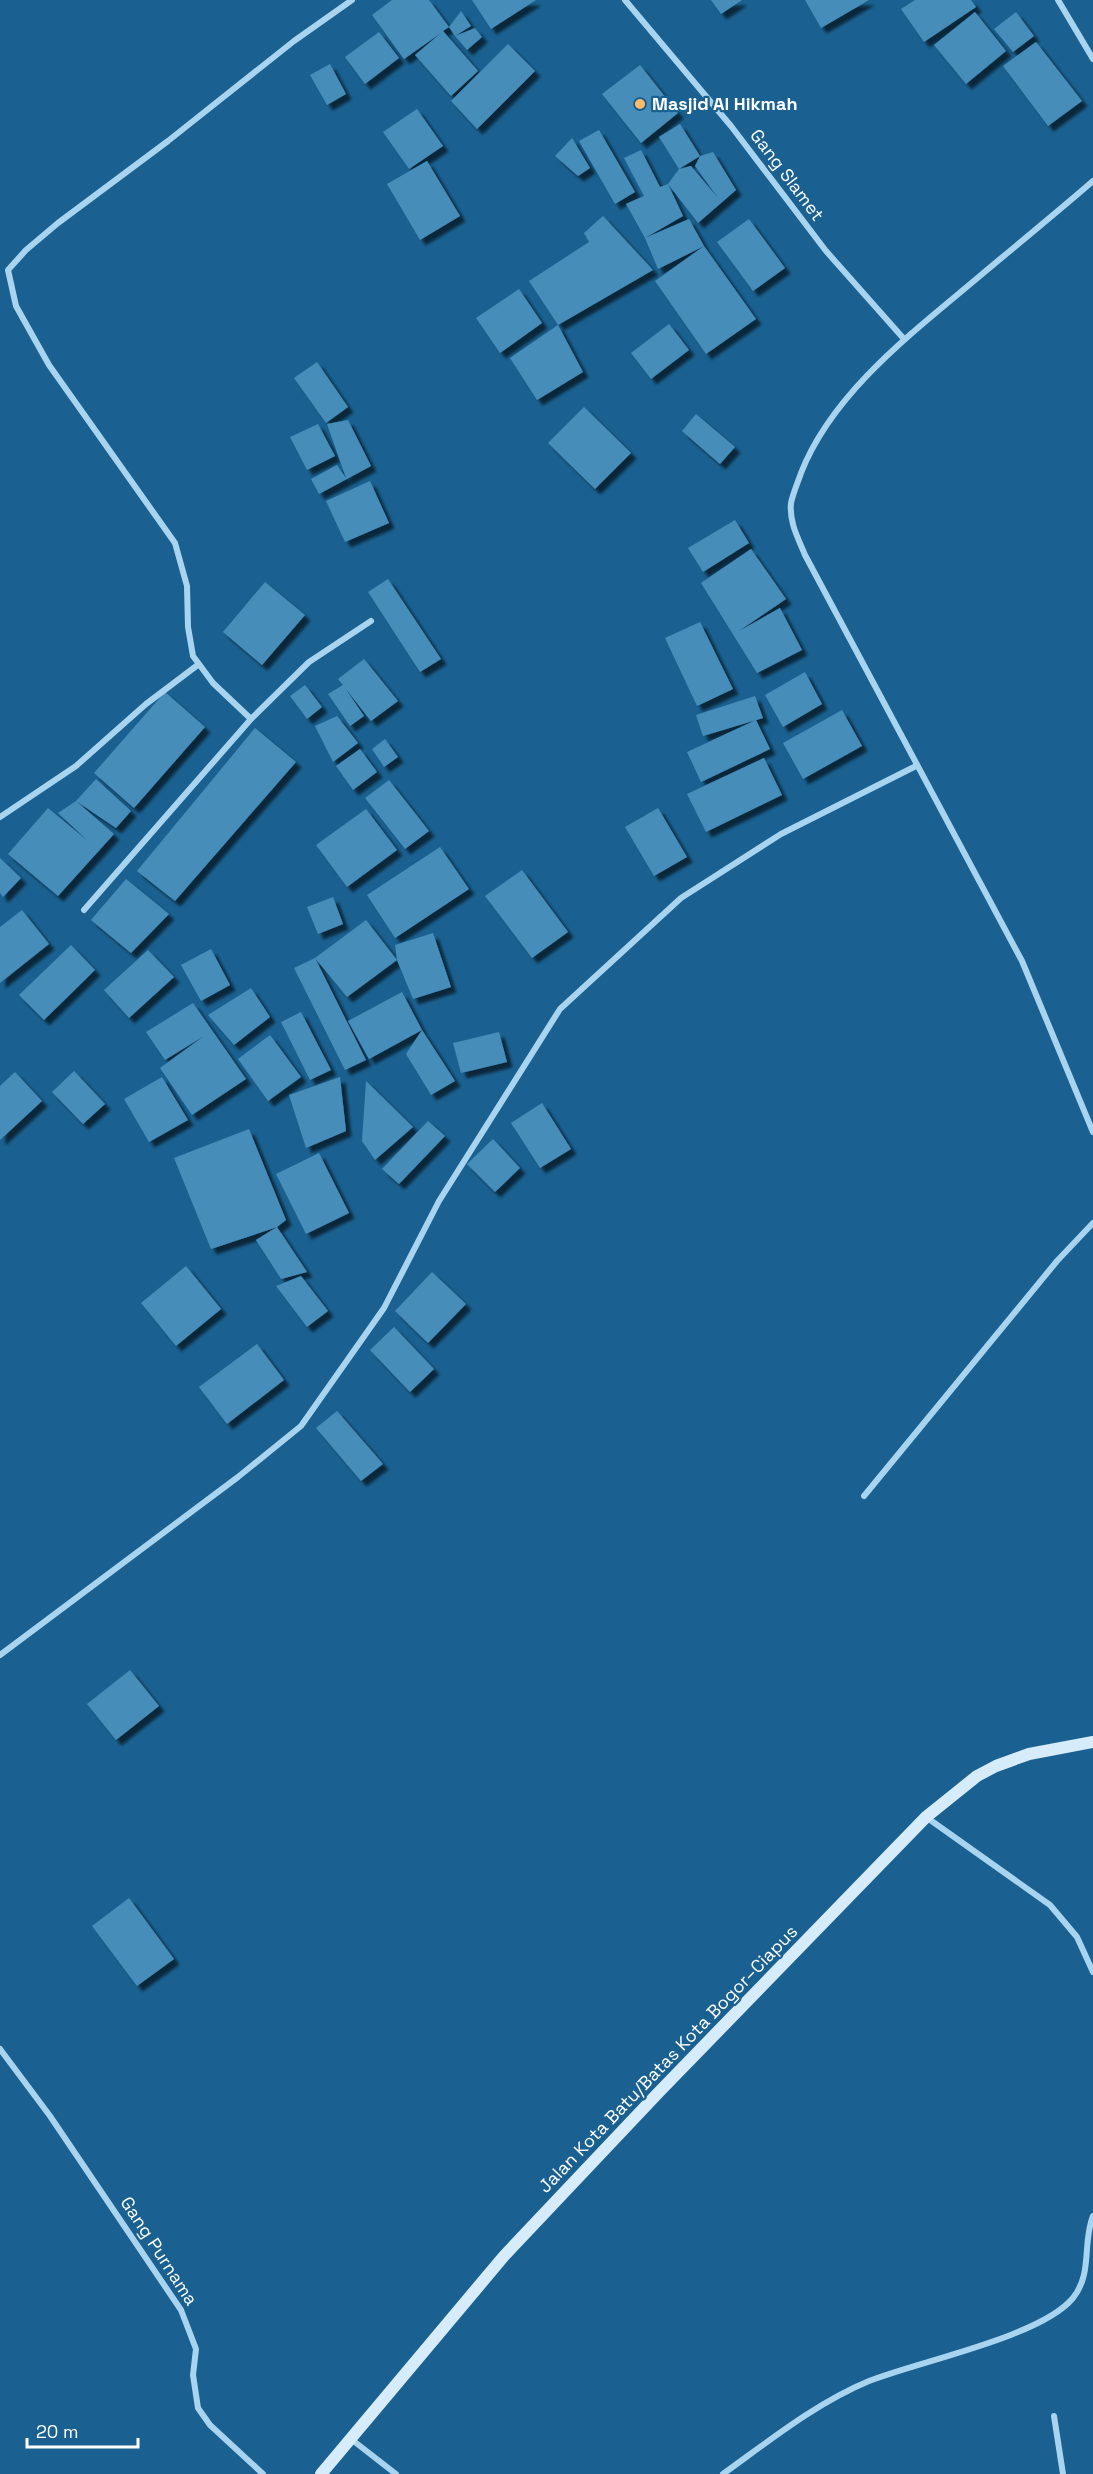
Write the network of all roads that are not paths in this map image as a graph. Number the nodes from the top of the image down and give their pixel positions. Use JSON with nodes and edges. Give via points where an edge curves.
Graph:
{"nodes":[{"id":1,"x":352,"y":0,"type":"edge"},
{"id":2,"x":625,"y":0,"type":"edge"},
{"id":3,"x":1058,"y":0,"type":"edge"},
{"id":4,"x":1093,"y":59,"type":"edge"},
{"id":5,"x":1093,"y":181,"type":"edge"},
{"id":6,"x":904,"y":339,"type":"junction"},
{"id":7,"x":371,"y":621,"type":"dead end"},
{"id":8,"x":199,"y":664,"type":"junction"},
{"id":9,"x":252,"y":719,"type":"junction"},
{"id":10,"x":916,"y":766,"type":"junction"},
{"id":11,"x":0,"y":817,"type":"edge"},
{"id":12,"x":84,"y":910,"type":"dead end"},
{"id":13,"x":1093,"y":1132,"type":"edge"},
{"id":14,"x":1093,"y":1223,"type":"edge"},
{"id":15,"x":864,"y":1496,"type":"dead end"},
{"id":16,"x":0,"y":1655,"type":"edge"},
{"id":17,"x":1093,"y":1742,"type":"edge"},
{"id":18,"x":926,"y":1817,"type":"junction"},
{"id":19,"x":1093,"y":1972,"type":"edge"},
{"id":20,"x":0,"y":2049,"type":"edge"},
{"id":21,"x":1093,"y":2216,"type":"edge"},
{"id":22,"x":1053,"y":2416,"type":"dead end"},
{"id":23,"x":351,"y":2439,"type":"junction"},
{"id":24,"x":264,"y":2474,"type":"edge"},
{"id":25,"x":321,"y":2474,"type":"edge"},
{"id":26,"x":396,"y":2474,"type":"edge"},
{"id":27,"x":723,"y":2474,"type":"edge"},
{"id":28,"x":1064,"y":2474,"type":"edge"}],
"edges":[{"from":1,"to":8,"type":"street","via":[[58,224],[8,270],[16,306],[49,365],[175,543],[187,586],[190,646]]},
{"from":2,"to":6,"type":"street","name":"Gang Slamet","via":[[731,126],[826,251]]},
{"from":3,"to":4,"type":"street"},
{"from":5,"to":6,"type":"street"},
{"from":6,"to":10,"type":"street","via":[[844,402],[817,439],[795,488],[791,515],[805,555]]},
{"from":7,"to":9,"type":"street","via":[[309,662]]},
{"from":8,"to":9,"type":"street","via":[[213,683]]},
{"from":8,"to":11,"type":"street","via":[[146,704],[76,766]]},
{"from":9,"to":12,"type":"street"},
{"from":10,"to":13,"type":"street","via":[[1022,961]]},
{"from":10,"to":16,"type":"street","via":[[781,834],[681,898],[560,1010],[439,1201],[384,1308],[301,1426]]},
{"from":14,"to":15,"type":"street"},
{"from":17,"to":18,"type":"main road","name":"Jalan Kota Batu/Batas Kota Bogor–Ciapus","via":[[1029,1754],[996,1766],[969,1781]]},
{"from":18,"to":19,"type":"street","via":[[1050,1905],[1077,1937]]},
{"from":18,"to":23,"type":"main road","name":"Jalan Kota Batu/Batas Kota Bogor–Ciapus","via":[[504,2256]]},
{"from":20,"to":24,"type":"street","name":"Gang Purnama","via":[[181,2310],[196,2349],[193,2375],[198,2408],[210,2425]]},
{"from":21,"to":27,"type":"street","via":[[1088,2229],[1085,2274],[1065,2306],[1028,2328],[869,2381],[836,2397]]},
{"from":22,"to":28,"type":"street"},
{"from":23,"to":25,"type":"main road","name":"Jalan Kota Batu/Batas Kota Bogor–Ciapus"},
{"from":23,"to":26,"type":"street"}]}
